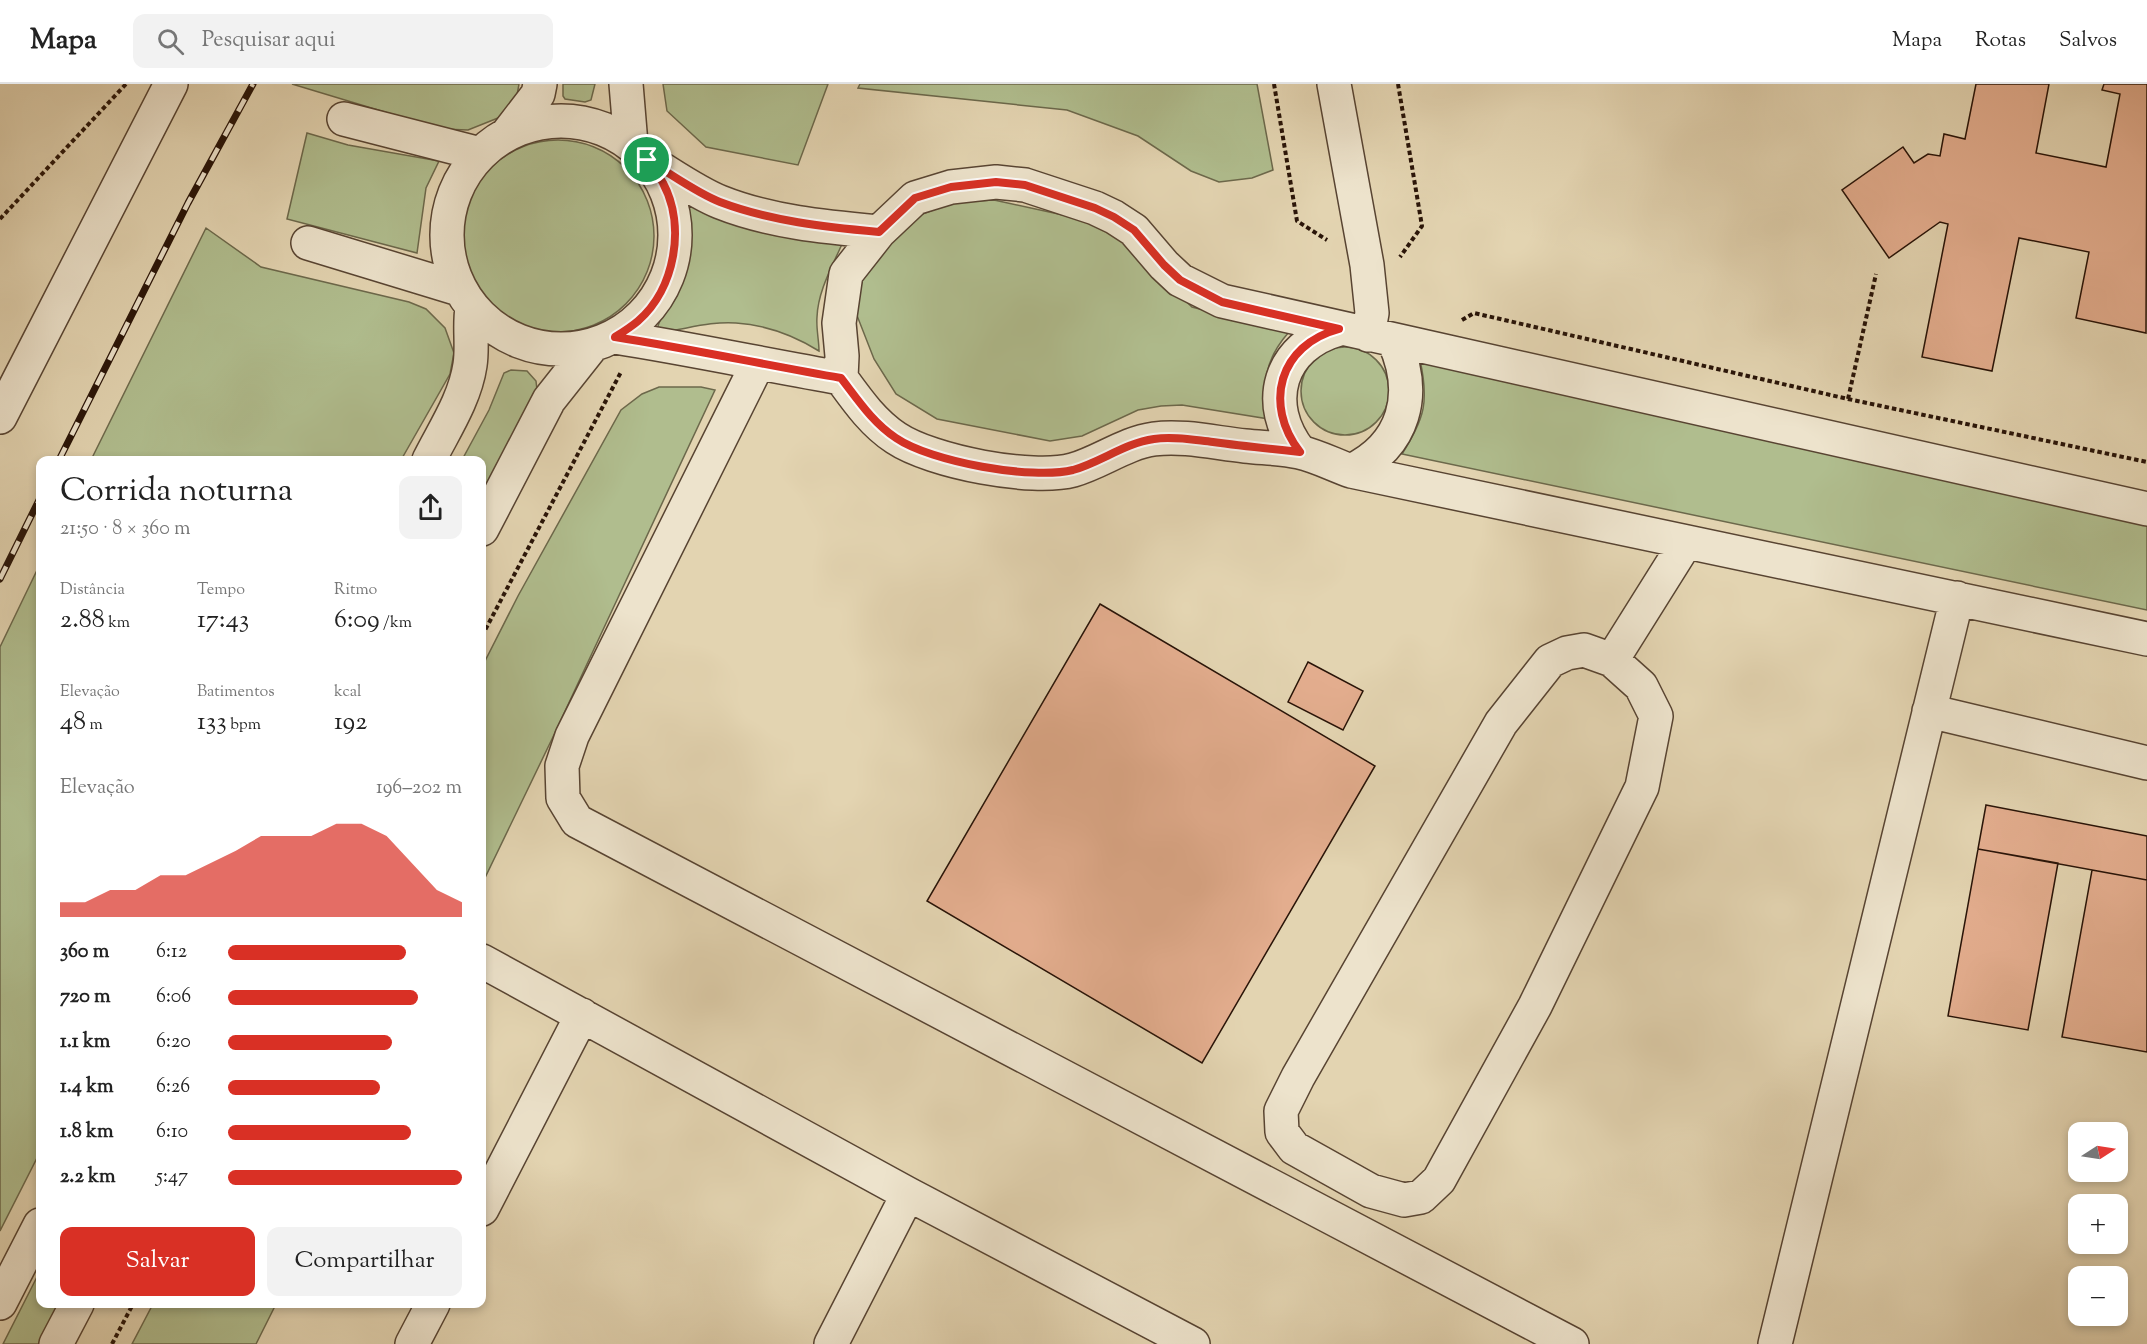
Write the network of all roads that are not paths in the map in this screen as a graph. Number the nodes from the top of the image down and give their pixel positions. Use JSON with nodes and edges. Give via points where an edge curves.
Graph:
{"nodes":[{"id":1,"x":171,"y":84,"type":"edge"},
{"id":2,"x":540,"y":84,"type":"edge"},
{"id":3,"x":626,"y":84,"type":"edge"},
{"id":4,"x":1334,"y":84,"type":"edge"},
{"id":5,"x":344,"y":119,"type":"dead end"},
{"id":6,"x":508,"y":133,"type":"junction"},
{"id":7,"x":639,"y":152,"type":"junction"},
{"id":8,"x":480,"y":153,"type":"junction"},
{"id":9,"x":879,"y":232,"type":"junction"},
{"id":10,"x":308,"y":243,"type":"dead end"},
{"id":11,"x":466,"y":298,"type":"junction"},
{"id":12,"x":1367,"y":335,"type":"junction"},
{"id":13,"x":617,"y":342,"type":"junction"},
{"id":14,"x":758,"y":363,"type":"junction"},
{"id":15,"x":841,"y":378,"type":"junction"},
{"id":16,"x":0,"y":417,"type":"edge"},
{"id":17,"x":1300,"y":452,"type":"junction"},
{"id":18,"x":431,"y":456,"type":"edge"},
{"id":19,"x":1351,"y":471,"type":"junction"},
{"id":20,"x":2147,"y":509,"type":"edge"},
{"id":21,"x":486,"y":521,"type":"edge"},
{"id":22,"x":1686,"y":542,"type":"junction"},
{"id":23,"x":1957,"y":598,"type":"junction"},
{"id":24,"x":2147,"y":639,"type":"edge"},
{"id":25,"x":1612,"y":660,"type":"junction"},
{"id":26,"x":1929,"y":711,"type":"junction"},
{"id":27,"x":2147,"y":763,"type":"edge"},
{"id":28,"x":486,"y":963,"type":"edge"},
{"id":29,"x":582,"y":1015,"type":"junction"},
{"id":30,"x":908,"y":1194,"type":"junction"},
{"id":31,"x":486,"y":1201,"type":"edge"},
{"id":32,"x":36,"y":1232,"type":"edge"},
{"id":33,"x":0,"y":1303,"type":"edge"},
{"id":34,"x":75,"y":1308,"type":"edge"},
{"id":35,"x":431,"y":1308,"type":"edge"},
{"id":36,"x":56,"y":1344,"type":"edge"},
{"id":37,"x":412,"y":1344,"type":"edge"},
{"id":38,"x":831,"y":1344,"type":"edge"},
{"id":39,"x":1193,"y":1344,"type":"edge"},
{"id":40,"x":1572,"y":1344,"type":"edge"},
{"id":41,"x":1775,"y":1344,"type":"edge"}],
"edges":[{"from":1,"to":16,"type":"street"},
{"from":2,"to":6,"type":"street","via":[[538,94]]},
{"from":3,"to":7,"type":"street"},
{"from":4,"to":12,"type":"street","via":[[1367,265],[1372,313]]},
{"from":5,"to":8,"type":"street"},
{"from":6,"to":7,"type":"street","via":[[559,120],[584,123],[609,131]]},
{"from":6,"to":8,"type":"street"},
{"from":7,"to":9,"type":"street","via":[[718,201],[771,218]]},
{"from":7,"to":13,"type":"street","via":[[664,184],[673,213],[675,242],[670,271],[658,297]]},
{"from":8,"to":11,"type":"street","via":[[454,195],[446,232],[450,261]]},
{"from":9,"to":12,"type":"street","via":[[915,198],[951,187],[996,182],[1025,185],[1114,217],[1134,230],[1180,280],[1222,302]]},
{"from":9,"to":15,"type":"street","via":[[846,274],[839,323]]},
{"from":10,"to":11,"type":"street"},
{"from":11,"to":13,"type":"street","via":[[491,327],[539,348],[565,350]]},
{"from":11,"to":18,"type":"street","via":[[472,344],[465,386]]},
{"from":12,"to":17,"type":"street","via":[[1324,333],[1310,341],[1289,364],[1280,394],[1283,425]]},
{"from":12,"to":19,"type":"street","via":[[1402,360],[1406,392],[1395,432],[1383,449]]},
{"from":12,"to":20,"type":"street"},
{"from":13,"to":14,"type":"street"},
{"from":13,"to":21,"type":"street","via":[[549,400]]},
{"from":14,"to":15,"type":"street"},
{"from":14,"to":40,"type":"street","via":[[572,736],[562,766],[562,798],[577,821]]},
{"from":15,"to":17,"type":"street","via":[[868,414],[913,449],[1022,473],[1071,470],[1130,445],[1155,439]]},
{"from":17,"to":19,"type":"street"},
{"from":19,"to":22,"type":"street"},
{"from":22,"to":23,"type":"street"},
{"from":22,"to":25,"type":"street"},
{"from":23,"to":24,"type":"street"},
{"from":23,"to":26,"type":"street"},
{"from":25,"to":25,"type":"street","via":[[1584,650],[1550,661],[1501,723],[1281,1110],[1282,1132],[1294,1148],[1371,1191],[1404,1200],[1421,1197],[1438,1180],[1535,1006],[1642,787],[1656,716],[1641,686]]},
{"from":26,"to":27,"type":"street"},
{"from":26,"to":41,"type":"street"},
{"from":28,"to":29,"type":"street"},
{"from":29,"to":30,"type":"street"},
{"from":29,"to":31,"type":"street"},
{"from":30,"to":38,"type":"street"},
{"from":30,"to":39,"type":"street"},
{"from":32,"to":33,"type":"street"},
{"from":34,"to":36,"type":"street"},
{"from":35,"to":37,"type":"street"}]}
